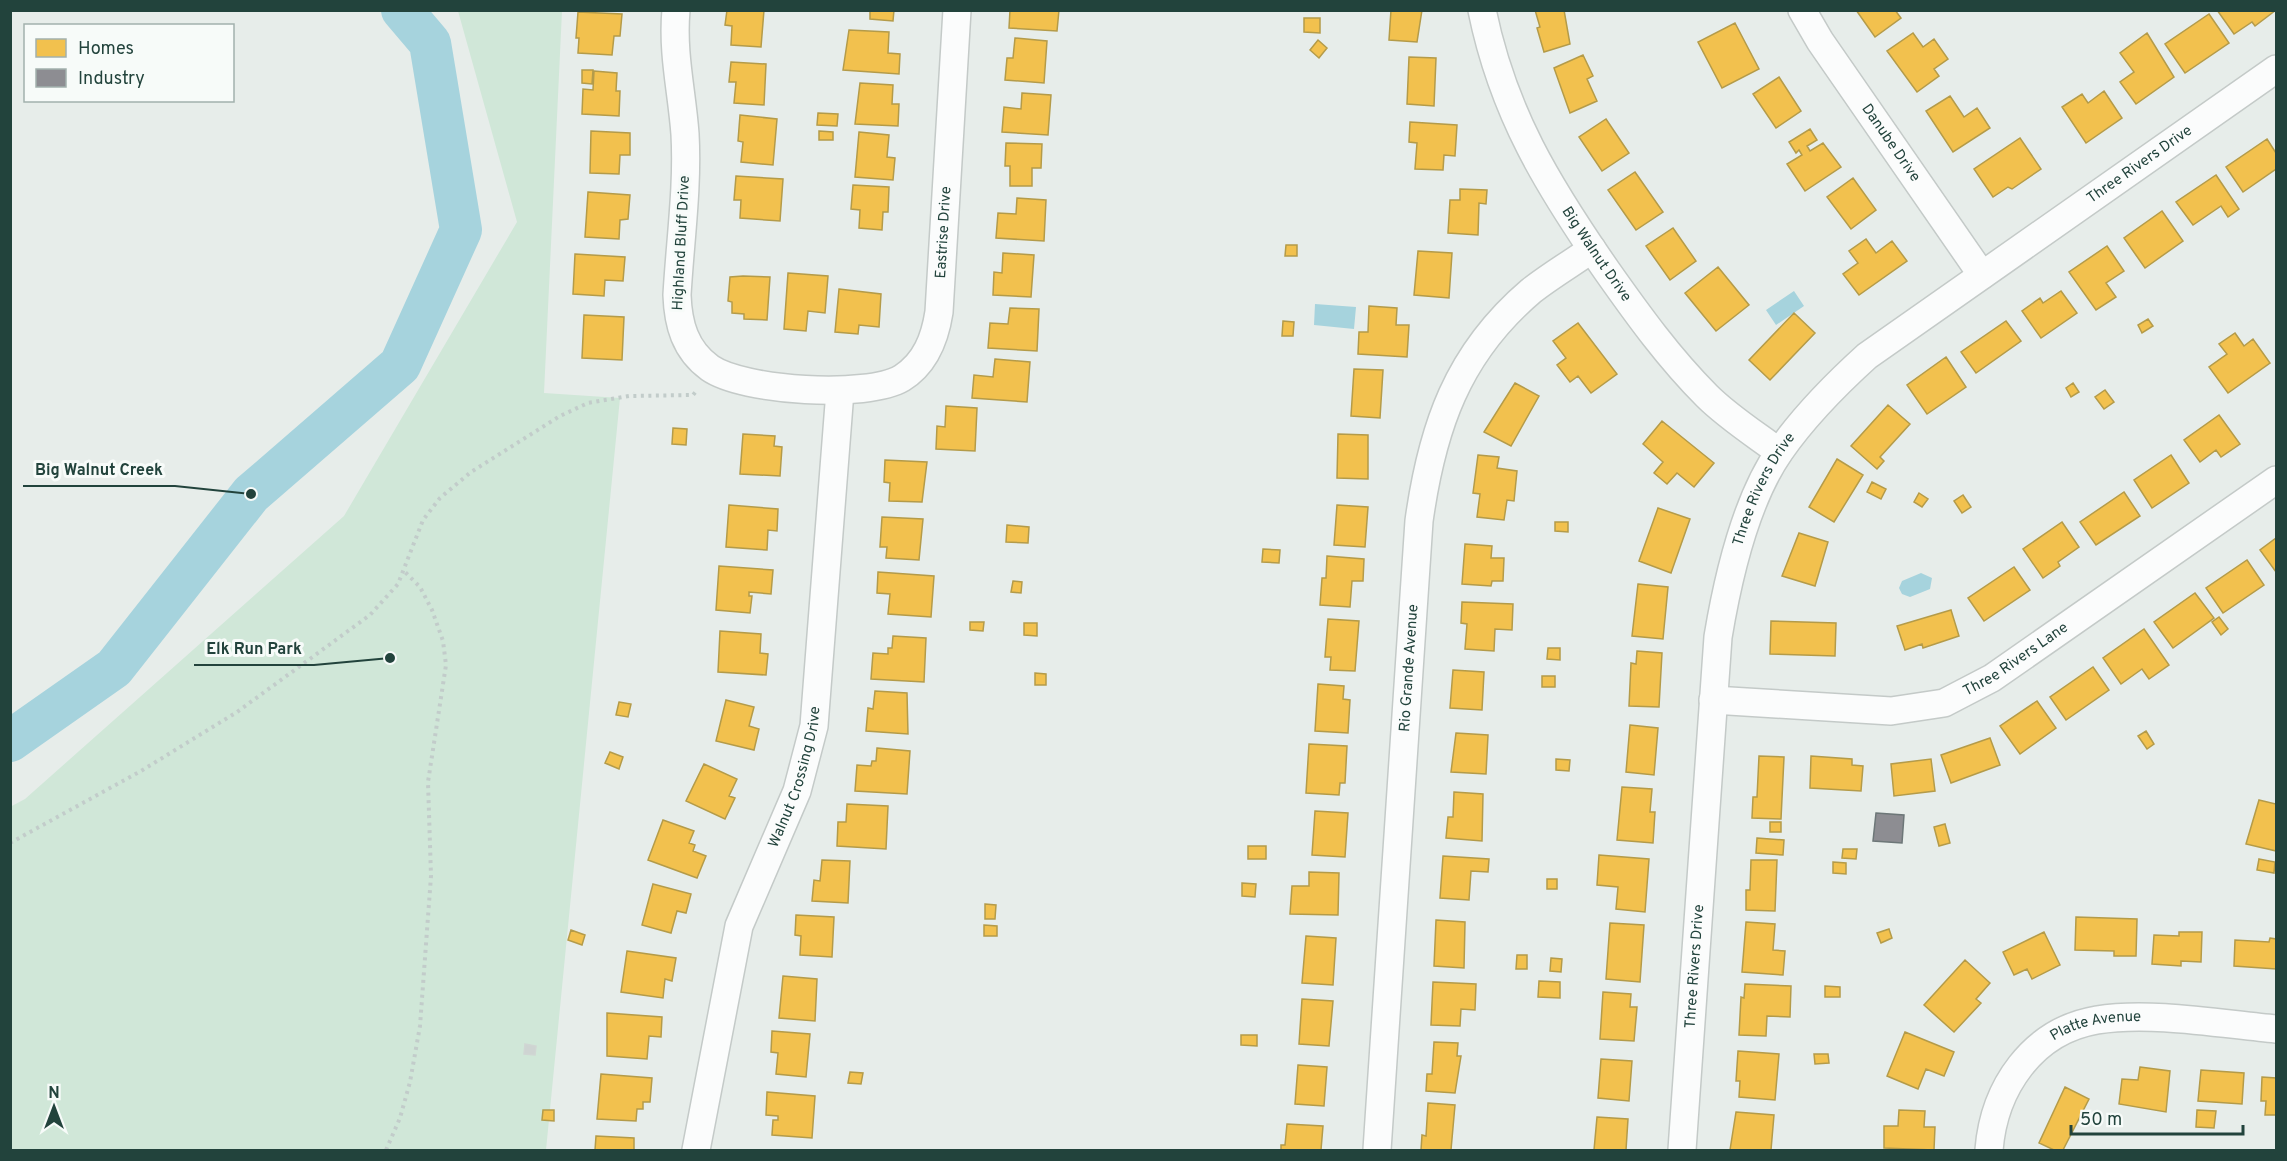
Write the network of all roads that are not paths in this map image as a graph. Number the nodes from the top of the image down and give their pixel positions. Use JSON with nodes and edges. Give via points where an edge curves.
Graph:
{"nodes":[{"id":1,"x":676,"y":10,"type":"edge"},
{"id":2,"x":957,"y":10,"type":"edge"},
{"id":3,"x":1482,"y":10,"type":"edge"},
{"id":4,"x":1802,"y":10,"type":"edge"},
{"id":5,"x":2277,"y":69,"type":"edge"},
{"id":6,"x":1592,"y":249,"type":"junction"},
{"id":7,"x":1982,"y":275,"type":"junction"},
{"id":8,"x":840,"y":391,"type":"junction"},
{"id":9,"x":1779,"y":452,"type":"junction"},
{"id":10,"x":2277,"y":480,"type":"edge"},
{"id":11,"x":1713,"y":700,"type":"junction"},
{"id":12,"x":2277,"y":1029,"type":"edge"},
{"id":13,"x":696,"y":1150,"type":"edge"},
{"id":14,"x":1377,"y":1150,"type":"edge"},
{"id":15,"x":1682,"y":1150,"type":"edge"},
{"id":16,"x":1989,"y":1150,"type":"edge"}],
"edges":[{"from":1,"to":8,"type":"street","name":"Highland Bluff Drive","via":[[676,69],[685,134],[677,295],[684,336],[710,368],[748,383]]},
{"from":2,"to":8,"type":"street","name":"Eastrise Drive","via":[[936,331],[929,350],[902,378],[865,390]]},
{"from":3,"to":6,"type":"street","name":"Big Walnut Drive","via":[[1492,55],[1527,145]]},
{"from":4,"to":7,"type":"street","name":"Danube Drive"},
{"from":5,"to":7,"type":"street","name":"Three Rivers Drive"},
{"from":6,"to":9,"type":"street","name":"Big Walnut Drive","via":[[1671,358],[1708,397]]},
{"from":6,"to":14,"type":"street","name":"Rio Grande Avenue","via":[[1532,290],[1489,333],[1445,407],[1430,459],[1419,521]]},
{"from":7,"to":9,"type":"street","name":"Three Rivers Drive","via":[[1867,356],[1828,391]]},
{"from":8,"to":13,"type":"street","name":"Walnut Crossing Drive","via":[[814,726],[797,791],[739,926]]},
{"from":9,"to":11,"type":"street","name":"Three Rivers Drive","via":[[1753,506],[1726,587]]},
{"from":10,"to":11,"type":"street","name":"Three Rivers Lane","via":[[1992,678],[1944,703],[1891,711]]},
{"from":11,"to":15,"type":"street","name":"Three Rivers Drive"},
{"from":12,"to":16,"type":"street","name":"Platte Avenue","via":[[2146,1018],[2077,1025],[2035,1049],[2008,1082],[1997,1104]]}]}
